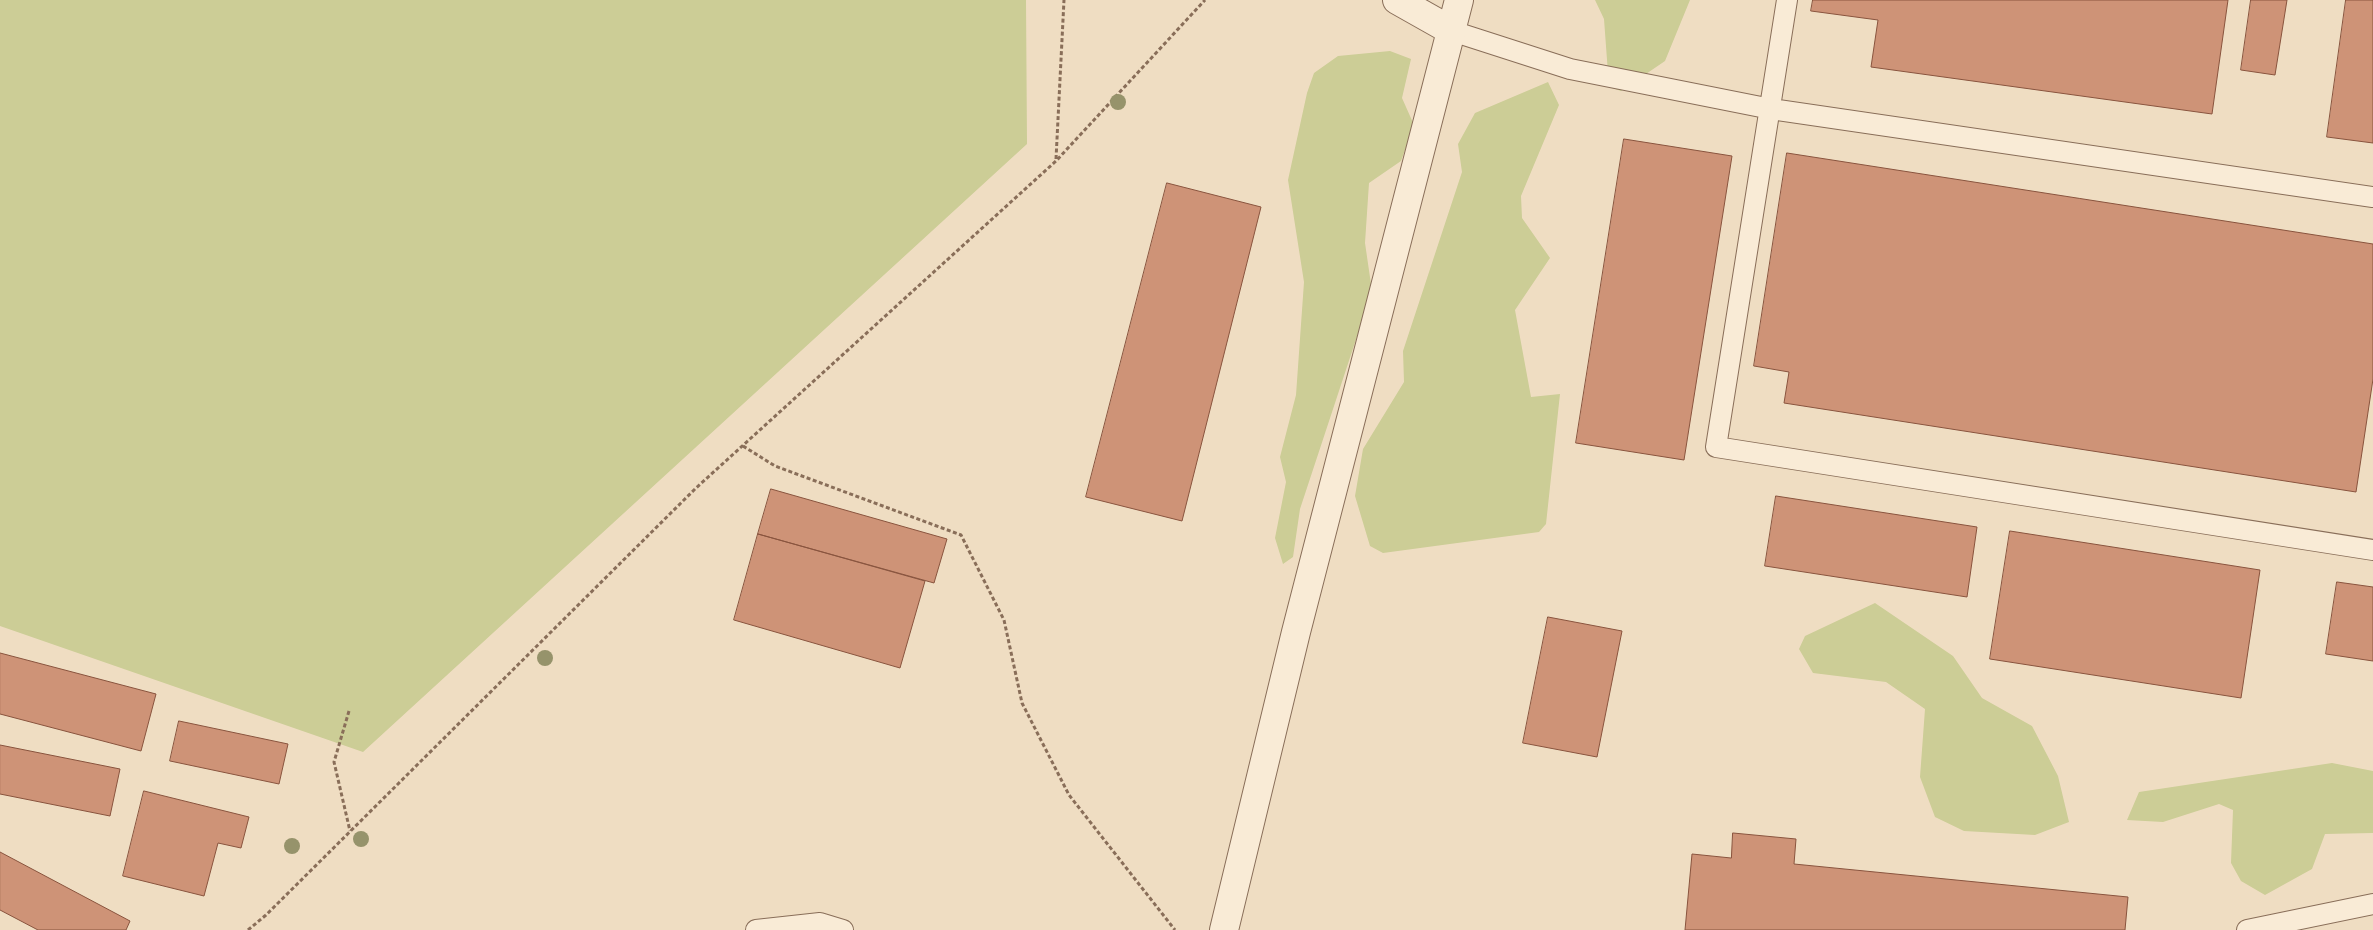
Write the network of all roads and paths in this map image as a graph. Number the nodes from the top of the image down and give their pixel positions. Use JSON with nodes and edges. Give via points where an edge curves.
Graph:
{"nodes":[{"id":1,"x":1064,"y":0,"type":"edge"},
{"id":2,"x":1205,"y":0,"type":"edge"},
{"id":3,"x":1397,"y":0,"type":"edge"},
{"id":4,"x":1459,"y":0,"type":"edge"},
{"id":5,"x":1787,"y":0,"type":"edge"},
{"id":6,"x":1452,"y":31,"type":"junction"},
{"id":7,"x":1771,"y":109,"type":"junction"},
{"id":8,"x":1056,"y":161,"type":"junction"},
{"id":9,"x":2373,"y":197,"type":"edge"},
{"id":10,"x":743,"y":446,"type":"junction"},
{"id":11,"x":2373,"y":550,"type":"edge"},
{"id":12,"x":349,"y":711,"type":"dead end"},
{"id":13,"x":350,"y":831,"type":"junction"},
{"id":14,"x":2373,"y":904,"type":"edge"},
{"id":15,"x":248,"y":930,"type":"edge"},
{"id":16,"x":756,"y":930,"type":"edge"},
{"id":17,"x":843,"y":930,"type":"edge"},
{"id":18,"x":1175,"y":930,"type":"edge"},
{"id":19,"x":1224,"y":930,"type":"edge"},
{"id":20,"x":2247,"y":930,"type":"edge"}],
"edges":[{"from":1,"to":8,"type":"path"},
{"from":2,"to":8,"type":"path"},
{"from":3,"to":6,"type":"street"},
{"from":4,"to":6,"type":"street"},
{"from":5,"to":7,"type":"lane"},
{"from":6,"to":7,"type":"lane","via":[[1570,69]]},
{"from":6,"to":19,"type":"street","via":[[1296,632]]},
{"from":7,"to":9,"type":"lane"},
{"from":7,"to":11,"type":"lane","via":[[1716,447]]},
{"from":8,"to":10,"type":"path"},
{"from":10,"to":13,"type":"path","via":[[626,557]]},
{"from":10,"to":18,"type":"path","via":[[775,466],[961,535],[1004,620],[1022,702],[1069,796]]},
{"from":12,"to":13,"type":"path","via":[[334,762]]},
{"from":13,"to":15,"type":"path"},
{"from":14,"to":20,"type":"lane"},
{"from":16,"to":17,"type":"lane","via":[[820,923]]}]}
